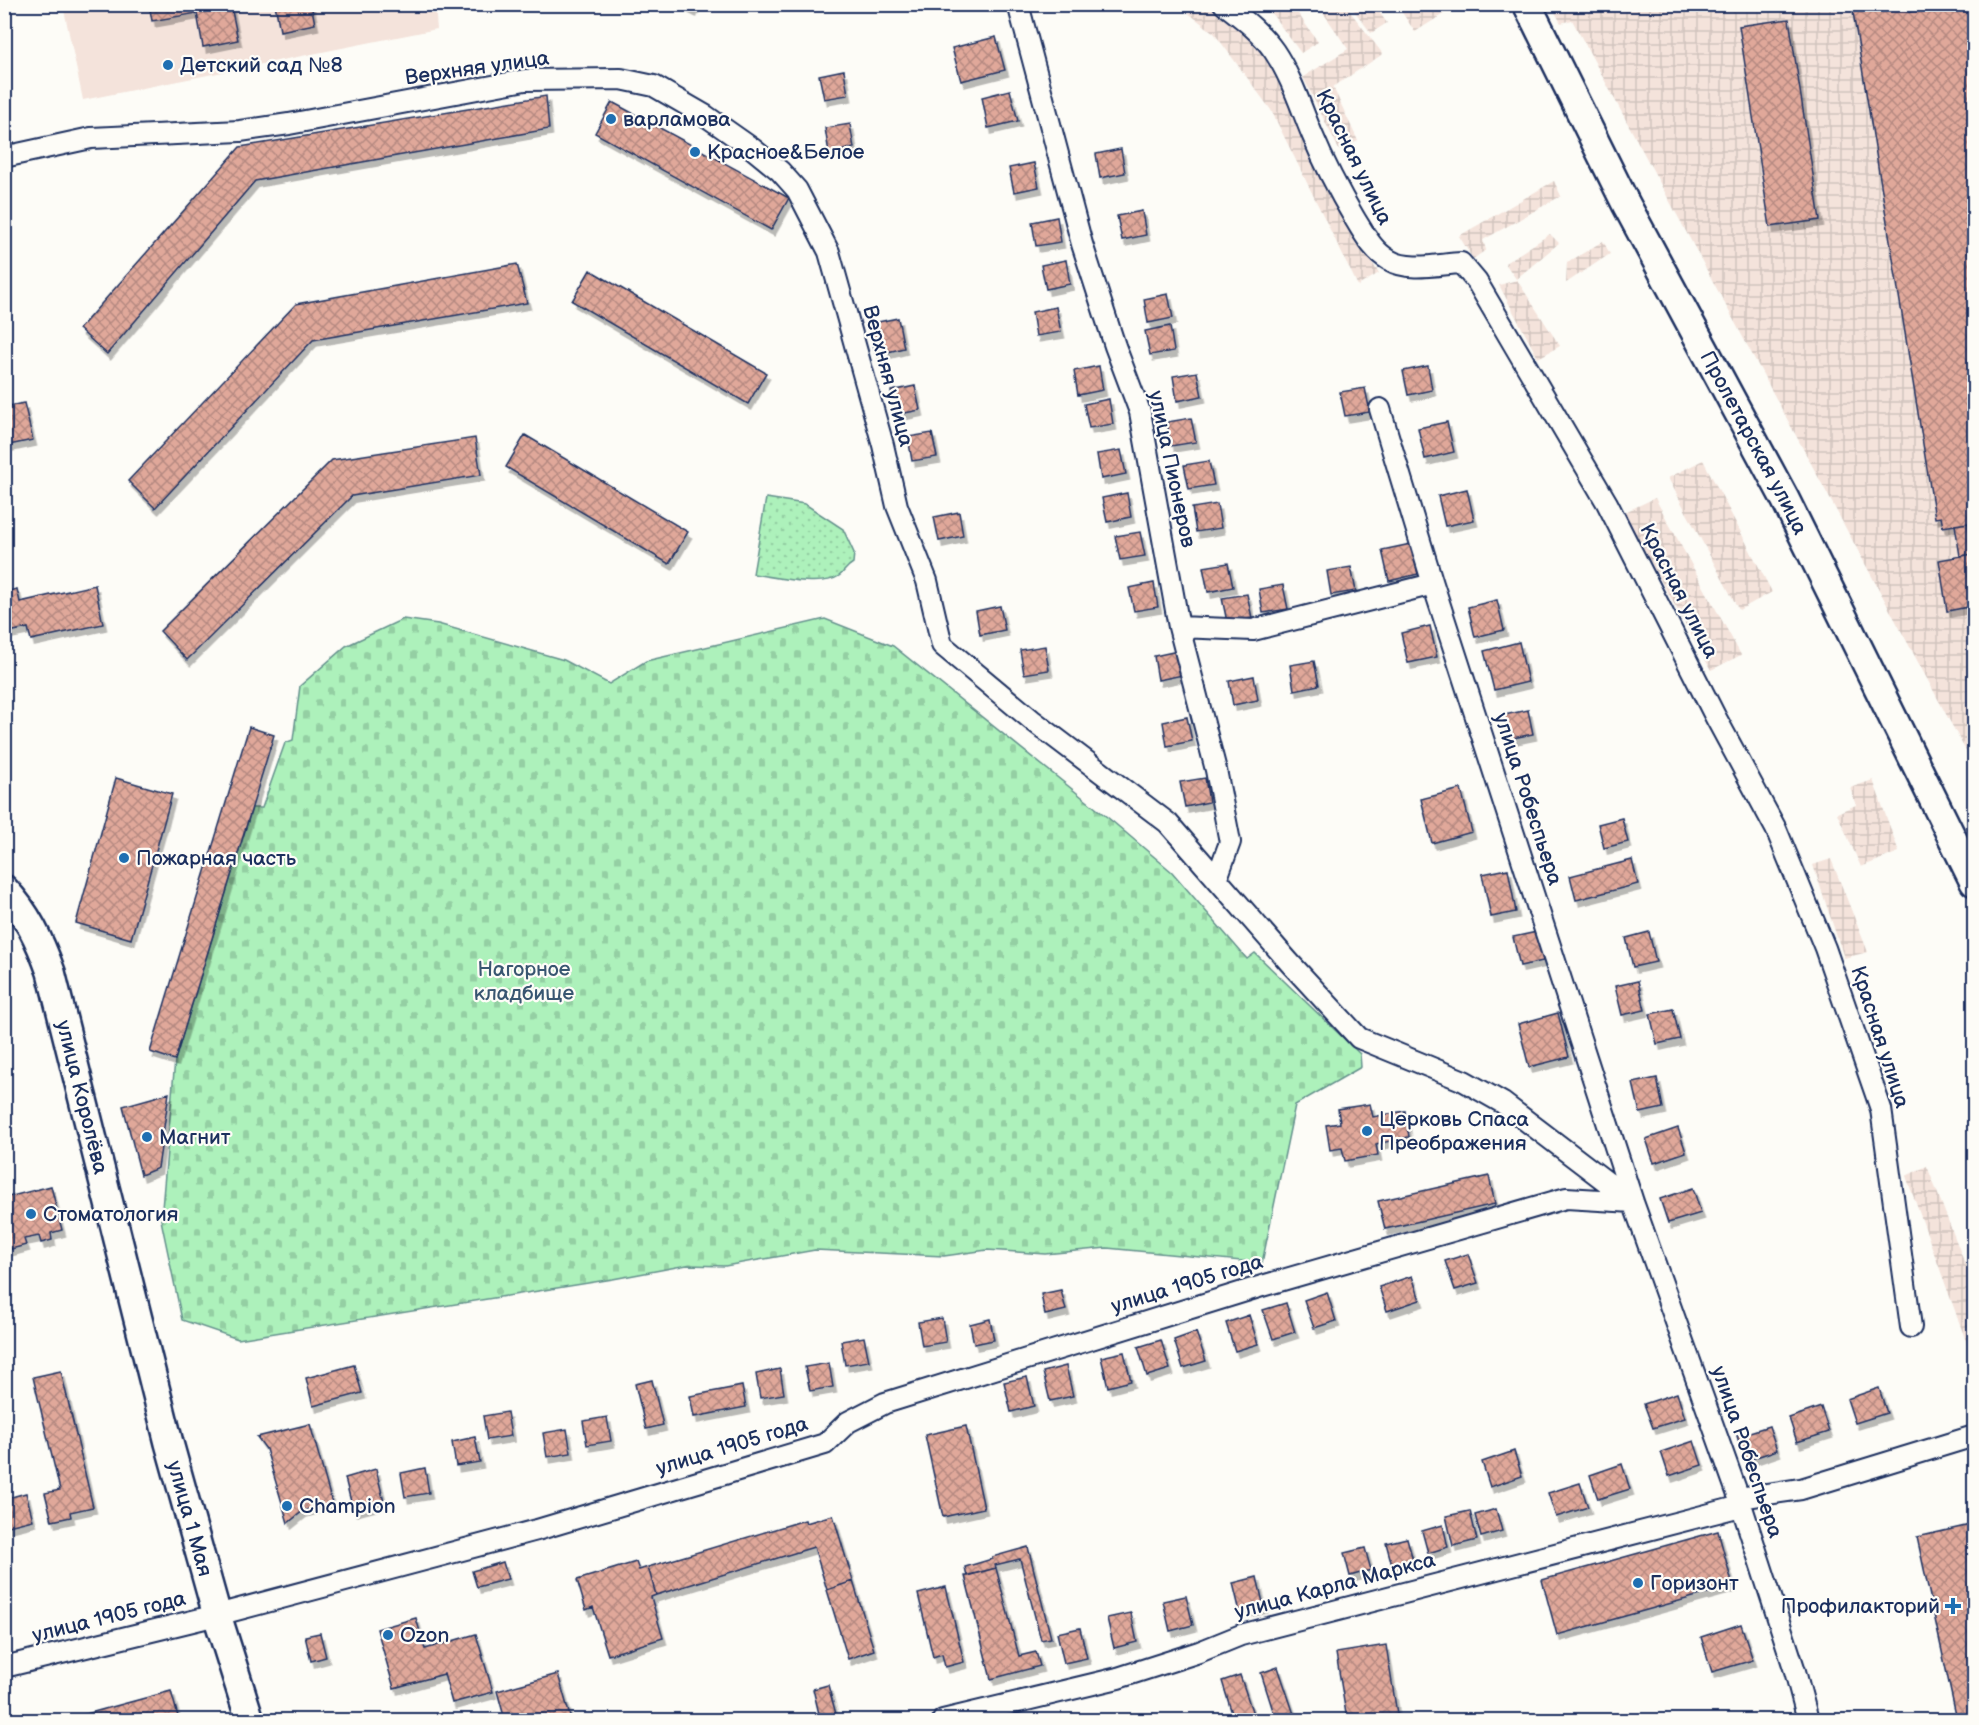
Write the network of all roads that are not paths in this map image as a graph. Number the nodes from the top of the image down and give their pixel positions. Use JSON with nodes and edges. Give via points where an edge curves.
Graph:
{"nodes":[{"id":1,"x":1018,"y":4,"type":"edge"},
{"id":2,"x":1224,"y":4,"type":"edge"},
{"id":3,"x":1527,"y":4,"type":"edge"},
{"id":4,"x":4,"y":157,"type":"edge"},
{"id":5,"x":1380,"y":409,"type":"dead end"},
{"id":6,"x":1433,"y":584,"type":"junction"},
{"id":7,"x":1179,"y":627,"type":"junction"},
{"id":8,"x":1217,"y":878,"type":"junction"},
{"id":9,"x":1974,"y":882,"type":"edge"},
{"id":10,"x":4,"y":889,"type":"edge"},
{"id":11,"x":1633,"y":1203,"type":"junction"},
{"id":12,"x":136,"y":1315,"type":"joint"},
{"id":13,"x":1911,"y":1327,"type":"dead end"},
{"id":14,"x":1974,"y":1436,"type":"edge"},
{"id":15,"x":1740,"y":1502,"type":"junction"},
{"id":16,"x":217,"y":1615,"type":"junction"},
{"id":17,"x":4,"y":1668,"type":"edge"},
{"id":18,"x":250,"y":1720,"type":"edge"},
{"id":19,"x":944,"y":1720,"type":"edge"},
{"id":20,"x":1808,"y":1720,"type":"edge"}],
"edges":[{"from":1,"to":7,"type":"street","name":"улица Пионеров","via":[[1082,244],[1140,412]]},
{"from":2,"to":13,"type":"street","name":"Красная улица","via":[[1273,50],[1293,84],[1332,176],[1371,246],[1390,261],[1416,267],[1461,263],[1477,282],[1607,503],[1776,829],[1825,948],[1881,1109]]},
{"from":3,"to":9,"type":"main road","name":"Пролетарская улица","via":[[1626,204],[1785,499]]},
{"from":4,"to":8,"type":"street","name":"Верхняя улица","via":[[91,138],[240,131],[289,124],[525,80],[621,79],[654,86],[706,116],[780,171],[797,190],[829,252],[897,506],[927,581],[942,645],[1032,720],[1168,823]]},
{"from":5,"to":6,"type":"street","name":"улица Робеспьера"},
{"from":6,"to":7,"type":"street","via":[[1253,630]]},
{"from":6,"to":11,"type":"street","name":"улица Робеспьера"},
{"from":7,"to":8,"type":"street","name":"улица Пионеров","via":[[1230,842]]},
{"from":8,"to":11,"type":"street","via":[[1359,1038],[1464,1081],[1503,1103]]},
{"from":10,"to":12,"type":"main road","name":"улица Королёва","via":[[28,919],[51,972]]},
{"from":11,"to":15,"type":"street","name":"улица Робеспьера"},
{"from":11,"to":16,"type":"street","name":"улица 1905 года","via":[[1566,1198],[1262,1286],[885,1403],[848,1422],[825,1444],[537,1530]]},
{"from":12,"to":16,"type":"main road","name":"улица 1 Мая"},
{"from":14,"to":15,"type":"street","name":"улица Карла Маркса","via":[[1800,1489]]},
{"from":15,"to":19,"type":"street","name":"улица Карла Маркса","via":[[1241,1635],[1118,1678]]},
{"from":15,"to":20,"type":"street","name":"улица Робеспьера"},
{"from":16,"to":17,"type":"street","name":"улица 1905 года"},
{"from":16,"to":18,"type":"main road","name":"улица 1 Мая"}]}
